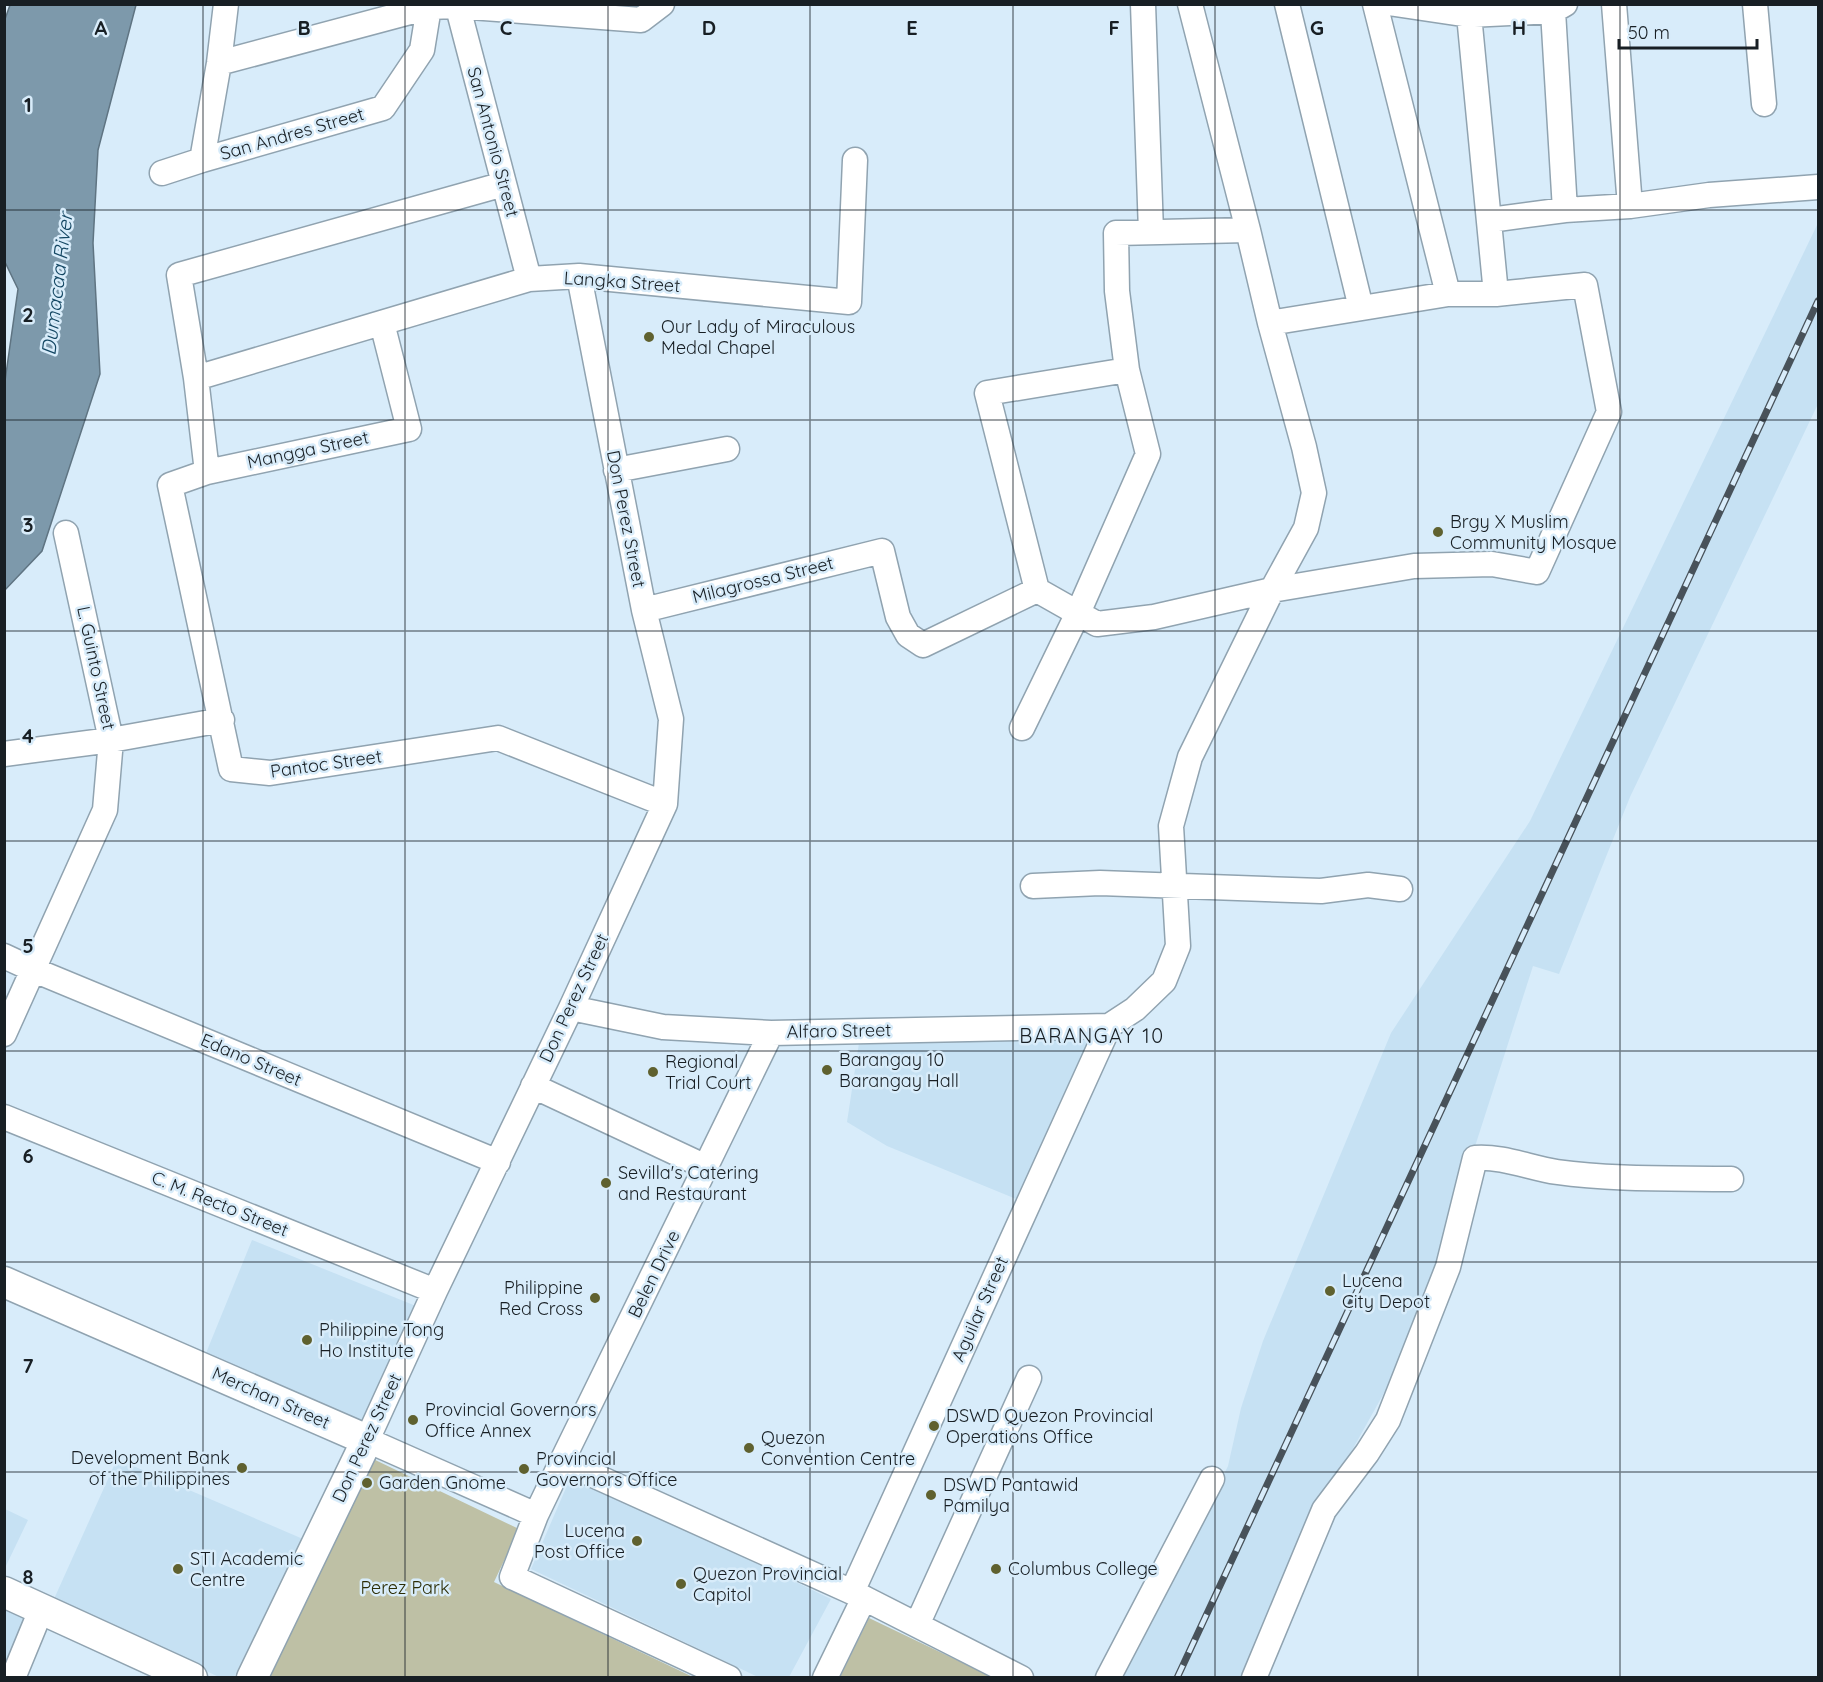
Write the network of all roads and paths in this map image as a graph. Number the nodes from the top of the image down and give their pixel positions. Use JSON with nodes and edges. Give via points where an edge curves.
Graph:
{"nodes":[{"id":1,"x":226,"y":4,"type":"edge"},
{"id":2,"x":662,"y":4,"type":"edge"},
{"id":3,"x":1143,"y":4,"type":"edge"},
{"id":4,"x":1190,"y":4,"type":"edge"},
{"id":5,"x":1287,"y":4,"type":"edge"},
{"id":6,"x":1375,"y":4,"type":"edge"},
{"id":7,"x":1395,"y":4,"type":"edge"},
{"id":8,"x":1614,"y":4,"type":"edge"},
{"id":9,"x":1755,"y":4,"type":"edge"},
{"id":10,"x":457,"y":5,"type":"edge"},
{"id":11,"x":429,"y":7,"type":"junction"},
{"id":12,"x":1559,"y":8,"type":"edge"},
{"id":13,"x":1469,"y":15,"type":"junction"},
{"id":14,"x":219,"y":63,"type":"junction"},
{"id":15,"x":1764,"y":104,"type":"dead end"},
{"id":16,"x":202,"y":160,"type":"junction"},
{"id":17,"x":855,"y":160,"type":"dead end"},
{"id":18,"x":162,"y":173,"type":"dead end"},
{"id":19,"x":504,"y":184,"type":"junction"},
{"id":20,"x":1818,"y":187,"type":"edge"},
{"id":21,"x":1630,"y":206,"type":"junction"},
{"id":22,"x":1565,"y":210,"type":"junction"},
{"id":23,"x":1490,"y":220,"type":"junction"},
{"id":24,"x":1248,"y":230,"type":"junction"},
{"id":25,"x":1151,"y":232,"type":"junction"},
{"id":26,"x":579,"y":276,"type":"junction"},
{"id":27,"x":529,"y":279,"type":"junction"},
{"id":28,"x":1448,"y":294,"type":"junction"},
{"id":29,"x":1496,"y":294,"type":"junction"},
{"id":30,"x":1361,"y":308,"type":"junction"},
{"id":31,"x":382,"y":323,"type":"junction"},
{"id":32,"x":1270,"y":323,"type":"junction"},
{"id":33,"x":1127,"y":370,"type":"junction"},
{"id":34,"x":196,"y":378,"type":"junction"},
{"id":35,"x":727,"y":449,"type":"dead end"},
{"id":36,"x":616,"y":470,"type":"junction"},
{"id":37,"x":207,"y":472,"type":"junction"},
{"id":38,"x":66,"y":533,"type":"dead end"},
{"id":39,"x":1037,"y":590,"type":"junction"},
{"id":40,"x":1272,"y":590,"type":"junction"},
{"id":41,"x":644,"y":610,"type":"junction"},
{"id":42,"x":1078,"y":613,"type":"junction"},
{"id":43,"x":222,"y":720,"type":"junction"},
{"id":44,"x":1022,"y":728,"type":"dead end"},
{"id":45,"x":111,"y":740,"type":"junction"},
{"id":46,"x":4,"y":754,"type":"edge"},
{"id":47,"x":665,"y":804,"type":"junction"},
{"id":48,"x":1033,"y":885,"type":"dead end"},
{"id":49,"x":1176,"y":887,"type":"junction"},
{"id":50,"x":1400,"y":889,"type":"dead end"},
{"id":51,"x":4,"y":956,"type":"edge"},
{"id":52,"x":34,"y":970,"type":"junction"},
{"id":53,"x":571,"y":1008,"type":"junction"},
{"id":54,"x":1109,"y":1026,"type":"junction"},
{"id":55,"x":771,"y":1033,"type":"junction"},
{"id":56,"x":4,"y":1034,"type":"edge"},
{"id":57,"x":533,"y":1086,"type":"junction"},
{"id":58,"x":4,"y":1117,"type":"edge"},
{"id":59,"x":498,"y":1162,"type":"junction"},
{"id":60,"x":706,"y":1167,"type":"junction"},
{"id":61,"x":1731,"y":1179,"type":"dead end"},
{"id":62,"x":4,"y":1282,"type":"edge"},
{"id":63,"x":435,"y":1291,"type":"junction"},
{"id":64,"x":1029,"y":1378,"type":"dead end"},
{"id":65,"x":367,"y":1440,"type":"junction"},
{"id":66,"x":562,"y":1461,"type":"junction"},
{"id":67,"x":1212,"y":1479,"type":"dead end"},
{"id":68,"x":536,"y":1515,"type":"junction"},
{"id":69,"x":4,"y":1593,"type":"edge"},
{"id":70,"x":858,"y":1595,"type":"junction"},
{"id":71,"x":42,"y":1610,"type":"junction"},
{"id":72,"x":917,"y":1625,"type":"junction"},
{"id":73,"x":14,"y":1677,"type":"edge"},
{"id":74,"x":192,"y":1677,"type":"edge"},
{"id":75,"x":252,"y":1677,"type":"edge"},
{"id":76,"x":729,"y":1677,"type":"edge"},
{"id":77,"x":825,"y":1677,"type":"edge"},
{"id":78,"x":1021,"y":1677,"type":"edge"},
{"id":79,"x":1108,"y":1677,"type":"edge"},
{"id":80,"x":1254,"y":1677,"type":"edge"}],
"edges":[{"from":1,"to":14,"type":"street"},
{"from":2,"to":10,"type":"street","via":[[641,20]]},
{"from":3,"to":25,"type":"street"},
{"from":4,"to":24,"type":"street"},
{"from":5,"to":30,"type":"street"},
{"from":6,"to":28,"type":"street"},
{"from":7,"to":13,"type":"street"},
{"from":8,"to":21,"type":"street"},
{"from":9,"to":15,"type":"street"},
{"from":10,"to":11,"type":"street"},
{"from":10,"to":19,"type":"street","name":"San Antonio Street"},
{"from":11,"to":14,"type":"street"},
{"from":11,"to":16,"type":"street","name":"San Andres Street","via":[[422,50],[383,108]]},
{"from":12,"to":13,"type":"street"},
{"from":12,"to":22,"type":"street"},
{"from":13,"to":23,"type":"street"},
{"from":14,"to":16,"type":"street"},
{"from":16,"to":18,"type":"street","name":"San Andres Street"},
{"from":17,"to":26,"type":"street","name":"Langka Street","via":[[849,302]]},
{"from":19,"to":27,"type":"street","name":"San Antonio Street"},
{"from":19,"to":34,"type":"street","via":[[179,275]]},
{"from":20,"to":21,"type":"street","via":[[1709,195]]},
{"from":21,"to":22,"type":"street"},
{"from":22,"to":23,"type":"street"},
{"from":23,"to":29,"type":"street"},
{"from":24,"to":25,"type":"street"},
{"from":24,"to":32,"type":"street"},
{"from":25,"to":33,"type":"street","via":[[1116,233],[1117,291]]},
{"from":26,"to":27,"type":"street","name":"Langka Street"},
{"from":26,"to":36,"type":"street","name":"Don Perez Street"},
{"from":27,"to":31,"type":"street","name":"Langka Street"},
{"from":28,"to":29,"type":"street"},
{"from":28,"to":30,"type":"street"},
{"from":29,"to":40,"type":"street","via":[[1585,285],[1609,412],[1537,572],[1492,564],[1414,567]]},
{"from":30,"to":32,"type":"street"},
{"from":31,"to":34,"type":"street","name":"Langka Street"},
{"from":31,"to":37,"type":"street","name":"Mangga Street","via":[[409,429]]},
{"from":32,"to":40,"type":"street","via":[[1314,493],[1306,528]]},
{"from":33,"to":39,"type":"street","via":[[987,393]]},
{"from":33,"to":42,"type":"street","via":[[1148,454]]},
{"from":34,"to":37,"type":"street"},
{"from":35,"to":36,"type":"street"},
{"from":36,"to":41,"type":"street","name":"Don Perez Street"},
{"from":37,"to":43,"type":"street","name":"Pantoc Street","via":[[170,485]]},
{"from":38,"to":45,"type":"street","name":"L. Guinto Street"},
{"from":39,"to":41,"type":"street","name":"Milagrossa Street","via":[[923,645],[908,635],[898,617],[882,551]]},
{"from":39,"to":42,"type":"street"},
{"from":40,"to":42,"type":"street","via":[[1154,617],[1097,624]]},
{"from":40,"to":49,"type":"street","via":[[1190,757],[1171,826]]},
{"from":41,"to":47,"type":"street","name":"Don Perez Street","via":[[671,719]]},
{"from":42,"to":44,"type":"street"},
{"from":43,"to":45,"type":"street"},
{"from":43,"to":47,"type":"street","name":"Pantoc Street","via":[[231,769],[270,773],[498,738]]},
{"from":45,"to":46,"type":"street"},
{"from":45,"to":52,"type":"street","name":"L. Guinto Street","via":[[105,810]]},
{"from":47,"to":53,"type":"street","name":"Don Perez Street"},
{"from":48,"to":49,"type":"street"},
{"from":49,"to":50,"type":"street","via":[[1321,891],[1368,885]]},
{"from":49,"to":54,"type":"street","via":[[1178,946],[1164,981]]},
{"from":51,"to":52,"type":"street","name":"Edano Street"},
{"from":52,"to":56,"type":"street","name":"L. Guinto Street"},
{"from":52,"to":59,"type":"street","name":"Edano Street"},
{"from":53,"to":55,"type":"street","name":"Alfaro Street","via":[[663,1027]]},
{"from":53,"to":57,"type":"street","name":"Don Perez Street"},
{"from":54,"to":55,"type":"street","name":"Alfaro Street"},
{"from":54,"to":70,"type":"street","name":"Aguilar Street"},
{"from":55,"to":60,"type":"street","name":"Belen Drive"},
{"from":57,"to":59,"type":"street","name":"Don Perez Street"},
{"from":57,"to":60,"type":"street"},
{"from":58,"to":63,"type":"street","name":"C. M. Recto Street"},
{"from":59,"to":63,"type":"street","name":"Don Perez Street"},
{"from":60,"to":66,"type":"street","name":"Belen Drive"},
{"from":61,"to":80,"type":"street","via":[[1601,1176],[1476,1158],[1448,1267],[1388,1420],[1324,1510]]},
{"from":62,"to":65,"type":"main road","name":"Merchan Street"},
{"from":63,"to":65,"type":"street","name":"Don Perez Street"},
{"from":64,"to":72,"type":"street"},
{"from":65,"to":68,"type":"street","name":"Merchan Street"},
{"from":65,"to":75,"type":"main road","name":"Don Perez Street"},
{"from":66,"to":68,"type":"street","name":"Belen Drive"},
{"from":66,"to":70,"type":"street"},
{"from":67,"to":79,"type":"street"},
{"from":68,"to":76,"type":"street","name":"Belen Drive","via":[[512,1577]]},
{"from":69,"to":71,"type":"main road"},
{"from":70,"to":72,"type":"street"},
{"from":70,"to":77,"type":"street","name":"Aguilar Street"},
{"from":71,"to":73,"type":"street"},
{"from":71,"to":74,"type":"main road"},
{"from":72,"to":78,"type":"street"}]}
